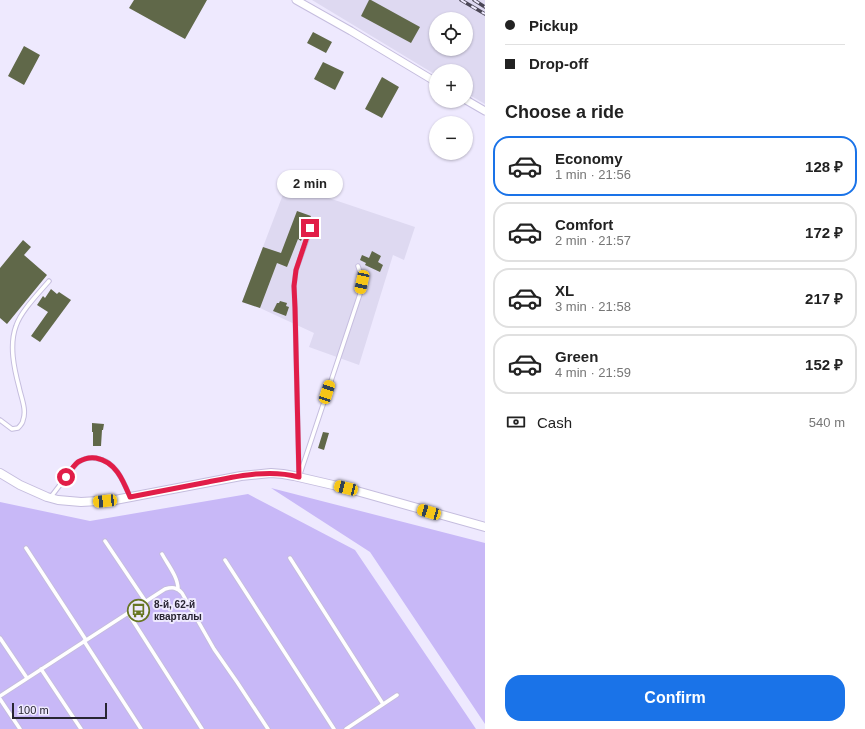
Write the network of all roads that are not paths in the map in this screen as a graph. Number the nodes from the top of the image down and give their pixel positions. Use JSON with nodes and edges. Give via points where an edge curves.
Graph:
{"nodes":[{"id":1,"x":296,"y":0,"type":"edge"},
{"id":2,"x":429,"y":78,"type":"edge"},
{"id":3,"x":473,"y":104,"type":"edge"},
{"id":4,"x":485,"y":111,"type":"edge"},
{"id":5,"x":310,"y":228,"type":"dead end"},
{"id":6,"x":358,"y":266,"type":"dead end"},
{"id":7,"x":49,"y":281,"type":"dead end"},
{"id":8,"x":0,"y":420,"type":"edge"},
{"id":9,"x":0,"y":473,"type":"edge"},
{"id":10,"x":299,"y":477,"type":"junction"},
{"id":11,"x":130,"y":497,"type":"junction"},
{"id":12,"x":50,"y":498,"type":"junction"},
{"id":13,"x":485,"y":527,"type":"edge"},
{"id":14,"x":105,"y":541,"type":"dead end"},
{"id":15,"x":26,"y":548,"type":"dead end"},
{"id":16,"x":162,"y":554,"type":"dead end"},
{"id":17,"x":290,"y":558,"type":"dead end"},
{"id":18,"x":225,"y":560,"type":"dead end"},
{"id":19,"x":178,"y":589,"type":"junction"},
{"id":20,"x":146,"y":602,"type":"junction"},
{"id":21,"x":128,"y":613,"type":"junction"},
{"id":22,"x":0,"y":638,"type":"edge"},
{"id":23,"x":85,"y":641,"type":"junction"},
{"id":24,"x":41,"y":669,"type":"junction"},
{"id":25,"x":27,"y":678,"type":"junction"},
{"id":26,"x":397,"y":695,"type":"dead end"},
{"id":27,"x":0,"y":697,"type":"edge"},
{"id":28,"x":383,"y":704,"type":"junction"},
{"id":29,"x":20,"y":729,"type":"edge"},
{"id":30,"x":81,"y":729,"type":"edge"},
{"id":31,"x":141,"y":729,"type":"edge"},
{"id":32,"x":202,"y":729,"type":"edge"},
{"id":33,"x":268,"y":729,"type":"edge"},
{"id":34,"x":334,"y":729,"type":"edge"},
{"id":35,"x":346,"y":729,"type":"edge"}],
"edges":[{"from":1,"to":2,"type":"street"},
{"from":3,"to":4,"type":"street"},
{"from":5,"to":10,"type":"lane","via":[[296,270],[294,286]]},
{"from":6,"to":10,"type":"lane","via":[[362,282],[360,294]]},
{"from":7,"to":8,"type":"lane","via":[[22,313],[14,333],[13,354],[23,402],[23,421],[18,428],[12,429]]},
{"from":9,"to":12,"type":"street"},
{"from":10,"to":11,"type":"street","via":[[271,473],[249,475]]},
{"from":10,"to":13,"type":"street"},
{"from":11,"to":12,"type":"street","via":[[96,502]]},
{"from":11,"to":12,"type":"lane","via":[[115,468],[94,458],[76,463]]},
{"from":14,"to":20,"type":"lane"},
{"from":15,"to":23,"type":"lane"},
{"from":16,"to":19,"type":"lane","via":[[175,577]]},
{"from":17,"to":28,"type":"lane"},
{"from":18,"to":34,"type":"lane"},
{"from":19,"to":20,"type":"lane","via":[[165,589]]},
{"from":19,"to":33,"type":"lane","via":[[214,649]]},
{"from":20,"to":21,"type":"lane"},
{"from":21,"to":23,"type":"lane"},
{"from":21,"to":32,"type":"lane"},
{"from":22,"to":25,"type":"lane"},
{"from":23,"to":24,"type":"lane"},
{"from":23,"to":31,"type":"lane"},
{"from":24,"to":25,"type":"lane"},
{"from":24,"to":30,"type":"lane"},
{"from":25,"to":27,"type":"lane"},
{"from":26,"to":28,"type":"lane"},
{"from":27,"to":29,"type":"lane"},
{"from":28,"to":35,"type":"lane"}]}
